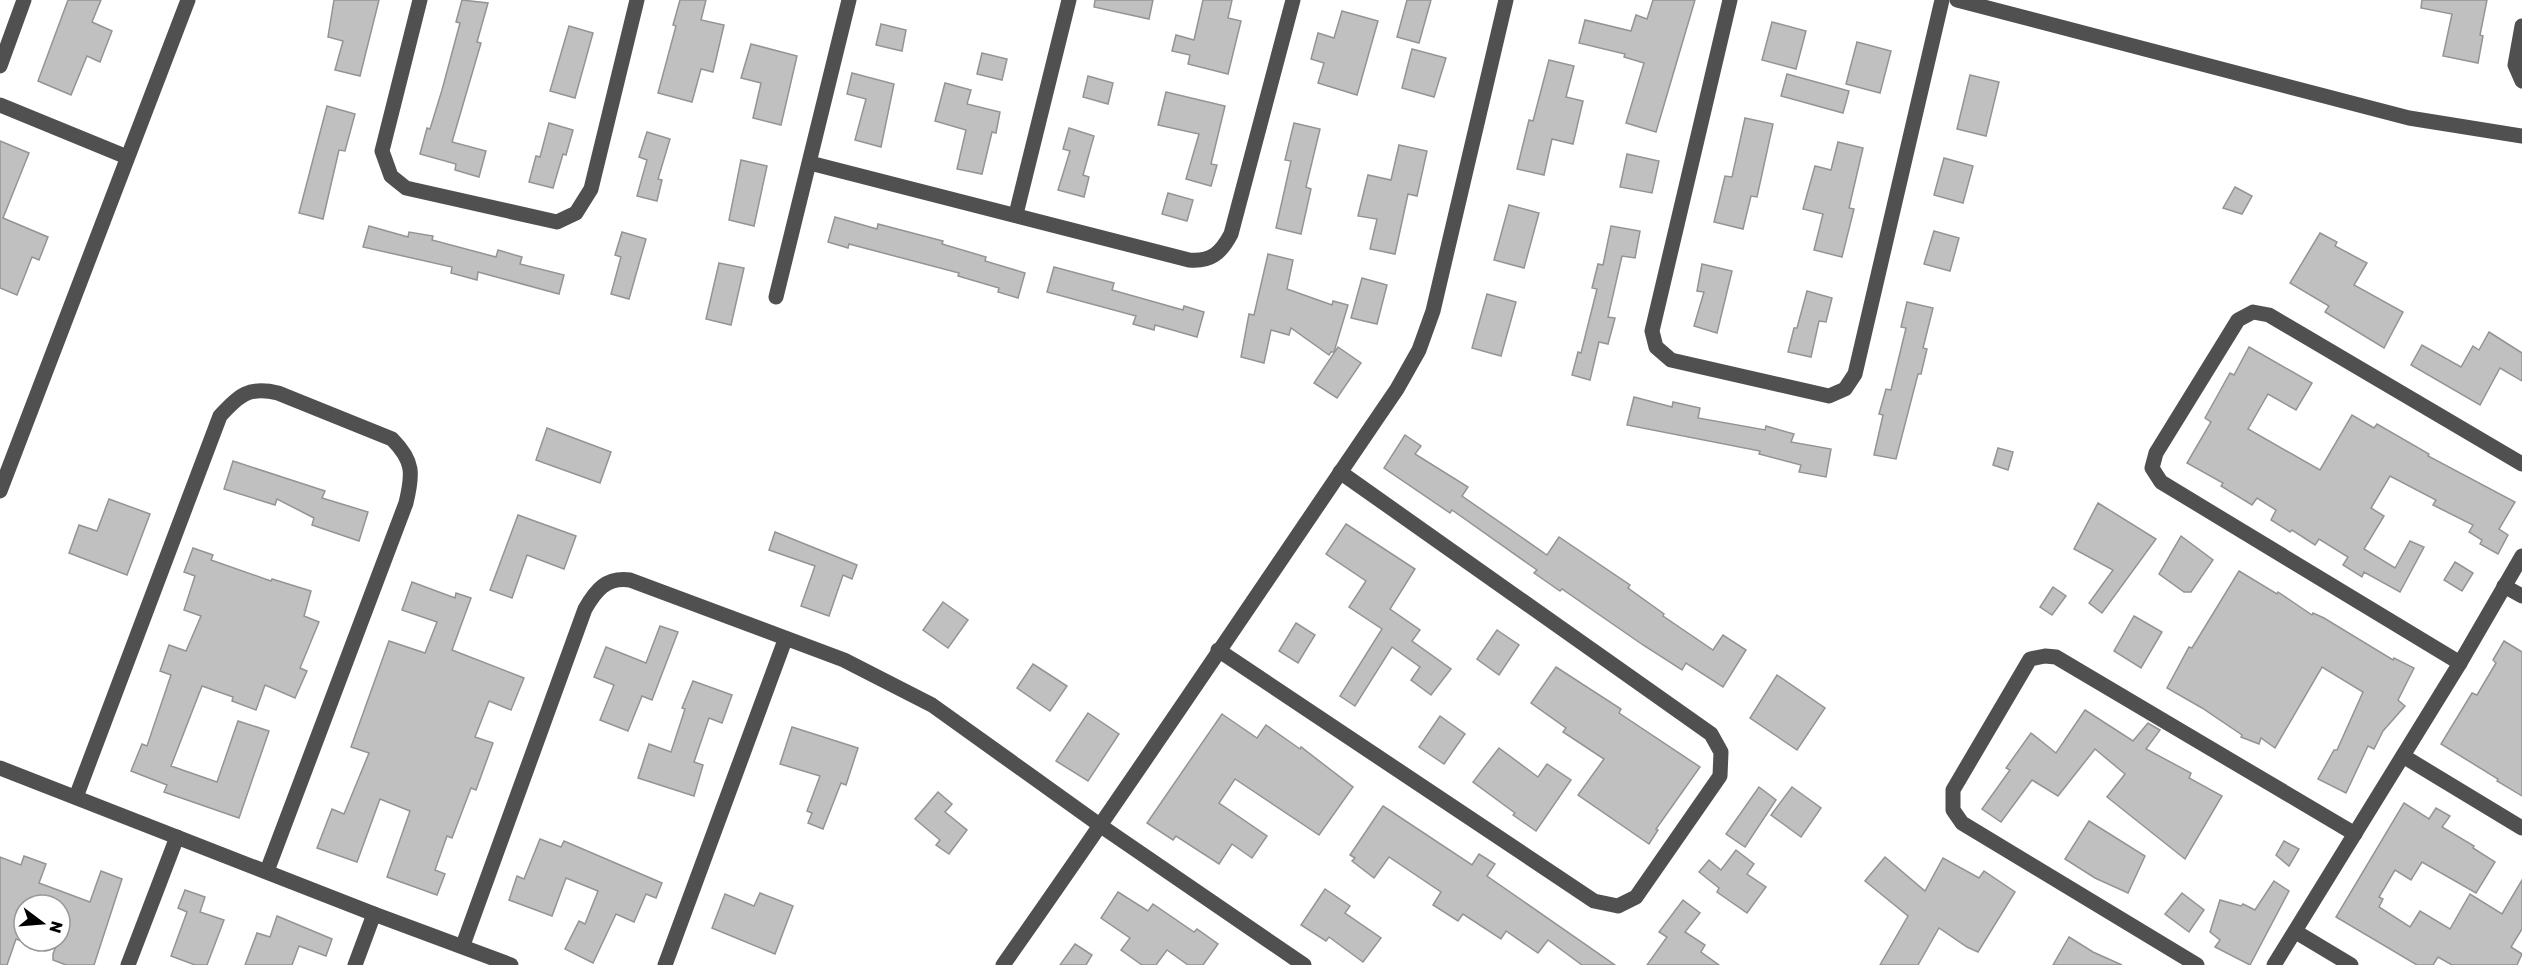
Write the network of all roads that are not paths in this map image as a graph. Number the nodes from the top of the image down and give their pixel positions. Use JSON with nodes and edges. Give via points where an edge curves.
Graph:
{"nodes":[{"id":1,"x":24,"y":0,"type":"edge"},
{"id":2,"x":188,"y":0,"type":"edge"},
{"id":3,"x":420,"y":0,"type":"edge"},
{"id":4,"x":637,"y":0,"type":"edge"},
{"id":5,"x":849,"y":0,"type":"edge"},
{"id":6,"x":1069,"y":0,"type":"edge"},
{"id":7,"x":1293,"y":0,"type":"edge"},
{"id":8,"x":1506,"y":0,"type":"edge"},
{"id":9,"x":1730,"y":0,"type":"edge"},
{"id":10,"x":1942,"y":0,"type":"edge"},
{"id":11,"x":1957,"y":0,"type":"edge"},
{"id":12,"x":1994,"y":4,"type":"edge"},
{"id":13,"x":2522,"y":26,"type":"edge"},
{"id":14,"x":0,"y":66,"type":"edge"},
{"id":15,"x":2522,"y":81,"type":"edge"},
{"id":16,"x":0,"y":105,"type":"edge"},
{"id":17,"x":2522,"y":136,"type":"edge"},
{"id":18,"x":128,"y":158,"type":"junction"},
{"id":19,"x":810,"y":163,"type":"junction"},
{"id":20,"x":1016,"y":214,"type":"junction"},
{"id":21,"x":776,"y":297,"type":"dead end"},
{"id":22,"x":2522,"y":464,"type":"edge"},
{"id":23,"x":1340,"y":472,"type":"junction"},
{"id":24,"x":0,"y":491,"type":"edge"},
{"id":25,"x":2522,"y":556,"type":"edge"},
{"id":26,"x":2504,"y":586,"type":"junction"},
{"id":27,"x":2522,"y":596,"type":"edge"},
{"id":28,"x":785,"y":640,"type":"junction"},
{"id":29,"x":1218,"y":650,"type":"junction"},
{"id":30,"x":2460,"y":663,"type":"junction"},
{"id":31,"x":2403,"y":756,"type":"junction"},
{"id":32,"x":0,"y":768,"type":"edge"},
{"id":33,"x":76,"y":797,"type":"junction"},
{"id":34,"x":1101,"y":826,"type":"junction"},
{"id":35,"x":2522,"y":828,"type":"edge"},
{"id":36,"x":2355,"y":834,"type":"junction"},
{"id":37,"x":177,"y":837,"type":"junction"},
{"id":38,"x":267,"y":871,"type":"junction"},
{"id":39,"x":374,"y":914,"type":"junction"},
{"id":40,"x":2296,"y":932,"type":"junction"},
{"id":41,"x":463,"y":945,"type":"junction"},
{"id":42,"x":128,"y":965,"type":"edge"},
{"id":43,"x":355,"y":965,"type":"edge"},
{"id":44,"x":511,"y":965,"type":"edge"},
{"id":45,"x":665,"y":965,"type":"edge"},
{"id":46,"x":1003,"y":965,"type":"edge"},
{"id":47,"x":1304,"y":965,"type":"edge"},
{"id":48,"x":2197,"y":965,"type":"edge"},
{"id":49,"x":2274,"y":965,"type":"edge"},
{"id":50,"x":2351,"y":965,"type":"edge"}],
"edges":[{"from":1,"to":14,"type":"street"},
{"from":2,"to":18,"type":"street"},
{"from":3,"to":4,"type":"street","via":[[382,151],[391,176],[406,188],[557,222],[576,213],[591,189]]},
{"from":5,"to":19,"type":"street"},
{"from":6,"to":20,"type":"street"},
{"from":7,"to":20,"type":"street","via":[[1231,234],[1215,256],[1203,261],[1189,260]]},
{"from":8,"to":23,"type":"street","via":[[1433,311],[1419,350],[1397,389]]},
{"from":9,"to":10,"type":"street","via":[[1652,331],[1656,347],[1671,360],[1829,396],[1845,389],[1855,374]]},
{"from":11,"to":12,"type":"street"},
{"from":12,"to":17,"type":"street","via":[[2409,118]]},
{"from":13,"to":15,"type":"street","via":[[2515,65]]},
{"from":16,"to":18,"type":"street"},
{"from":18,"to":24,"type":"street"},
{"from":19,"to":20,"type":"street"},
{"from":19,"to":21,"type":"street"},
{"from":22,"to":30,"type":"street","via":[[2269,315],[2253,312],[2238,320],[2156,453],[2152,468],[2161,482]]},
{"from":23,"to":29,"type":"street"},
{"from":23,"to":29,"type":"street","via":[[1711,734],[1721,752],[1720,776],[1636,897],[1618,906],[1594,901]]},
{"from":25,"to":26,"type":"street"},
{"from":26,"to":27,"type":"street"},
{"from":26,"to":30,"type":"street"},
{"from":28,"to":34,"type":"street","via":[[844,660],[932,705]]},
{"from":28,"to":41,"type":"street","via":[[630,579],[617,578],[605,583],[585,609]]},
{"from":28,"to":45,"type":"street"},
{"from":29,"to":34,"type":"street"},
{"from":30,"to":31,"type":"street"},
{"from":31,"to":35,"type":"street"},
{"from":31,"to":36,"type":"street"},
{"from":32,"to":33,"type":"street"},
{"from":33,"to":37,"type":"street"},
{"from":33,"to":38,"type":"street","via":[[220,416],[248,392],[262,389],[278,393],[392,439],[410,464],[411,482]]},
{"from":34,"to":46,"type":"street"},
{"from":34,"to":47,"type":"street"},
{"from":36,"to":40,"type":"street"},
{"from":36,"to":48,"type":"street","via":[[2056,657],[2030,659],[1953,790],[1953,810],[1962,823]]},
{"from":37,"to":38,"type":"street"},
{"from":37,"to":42,"type":"street"},
{"from":38,"to":39,"type":"street"},
{"from":39,"to":41,"type":"street"},
{"from":39,"to":43,"type":"street"},
{"from":40,"to":49,"type":"street"},
{"from":40,"to":50,"type":"street"},
{"from":41,"to":44,"type":"street"}]}
